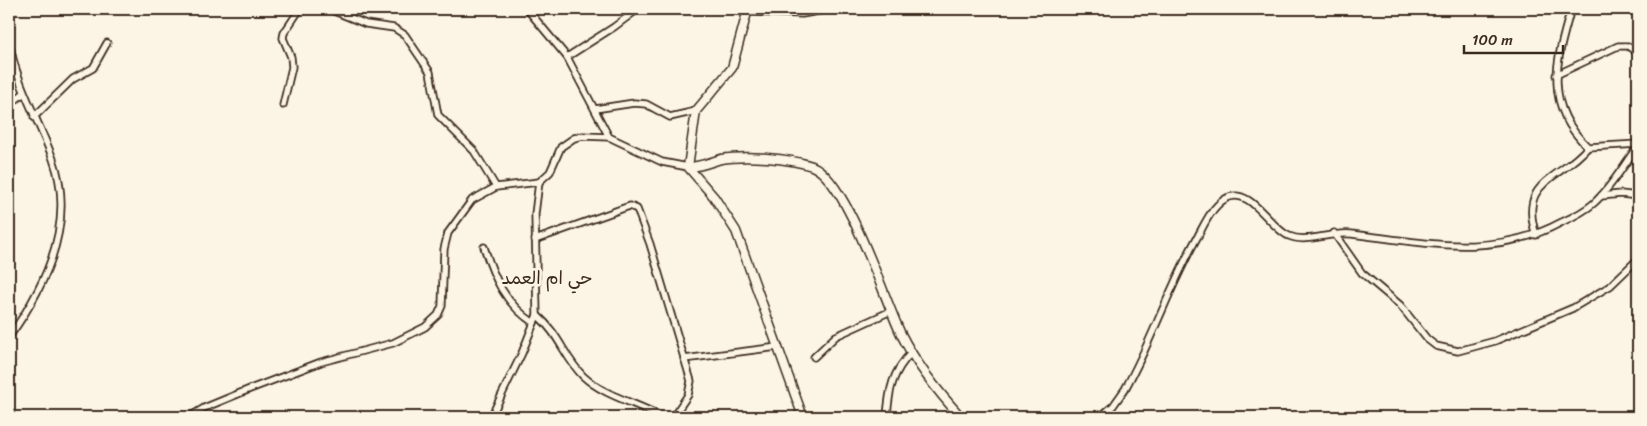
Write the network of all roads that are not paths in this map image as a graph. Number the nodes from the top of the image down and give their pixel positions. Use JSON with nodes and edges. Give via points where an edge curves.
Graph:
{"nodes":[{"id":1,"x":14,"y":9,"type":"edge"},
{"id":2,"x":300,"y":9,"type":"edge"},
{"id":3,"x":329,"y":9,"type":"edge"},
{"id":4,"x":527,"y":9,"type":"edge"},
{"id":5,"x":638,"y":9,"type":"edge"},
{"id":6,"x":830,"y":9,"type":"edge"},
{"id":7,"x":1570,"y":9,"type":"edge"},
{"id":8,"x":9,"y":10,"type":"edge"},
{"id":9,"x":747,"y":10,"type":"edge"},
{"id":10,"x":9,"y":41,"type":"edge"},
{"id":11,"x":107,"y":43,"type":"dead end"},
{"id":12,"x":1638,"y":53,"type":"edge"},
{"id":13,"x":567,"y":57,"type":"junction"},
{"id":14,"x":1556,"y":75,"type":"junction"},
{"id":15,"x":24,"y":93,"type":"junction"},
{"id":16,"x":9,"y":104,"type":"edge"},
{"id":17,"x":283,"y":105,"type":"dead end"},
{"id":18,"x":595,"y":108,"type":"junction"},
{"id":19,"x":696,"y":111,"type":"junction"},
{"id":20,"x":34,"y":117,"type":"junction"},
{"id":21,"x":609,"y":137,"type":"junction"},
{"id":22,"x":1638,"y":145,"type":"edge"},
{"id":23,"x":1588,"y":147,"type":"junction"},
{"id":24,"x":688,"y":168,"type":"junction"},
{"id":25,"x":539,"y":182,"type":"junction"},
{"id":26,"x":496,"y":187,"type":"junction"},
{"id":27,"x":1601,"y":196,"type":"junction"},
{"id":28,"x":1638,"y":196,"type":"edge"},
{"id":29,"x":1334,"y":233,"type":"junction"},
{"id":30,"x":1536,"y":235,"type":"junction"},
{"id":31,"x":535,"y":240,"type":"junction"},
{"id":32,"x":484,"y":247,"type":"dead end"},
{"id":33,"x":1638,"y":259,"type":"edge"},
{"id":34,"x":891,"y":311,"type":"junction"},
{"id":35,"x":536,"y":315,"type":"junction"},
{"id":36,"x":534,"y":323,"type":"junction"},
{"id":37,"x":9,"y":337,"type":"edge"},
{"id":38,"x":778,"y":347,"type":"junction"},
{"id":39,"x":912,"y":352,"type":"junction"},
{"id":40,"x":814,"y":357,"type":"dead end"},
{"id":41,"x":684,"y":359,"type":"junction"},
{"id":42,"x":800,"y":415,"type":"edge"},
{"id":43,"x":189,"y":417,"type":"edge"},
{"id":44,"x":491,"y":417,"type":"edge"},
{"id":45,"x":662,"y":417,"type":"edge"},
{"id":46,"x":672,"y":417,"type":"edge"},
{"id":47,"x":887,"y":417,"type":"edge"},
{"id":48,"x":961,"y":417,"type":"edge"},
{"id":49,"x":1100,"y":417,"type":"edge"}],
"edges":[{"from":1,"to":8,"type":"street"},
{"from":2,"to":17,"type":"street","via":[[283,38],[292,61]]},
{"from":3,"to":26,"type":"street","via":[[366,24],[394,28],[405,35],[430,72],[438,115],[474,151]]},
{"from":4,"to":13,"type":"street"},
{"from":5,"to":13,"type":"street"},
{"from":6,"to":9,"type":"street","via":[[802,14]]},
{"from":7,"to":14,"type":"street"},
{"from":9,"to":19,"type":"street","via":[[732,68]]},
{"from":10,"to":15,"type":"street"},
{"from":11,"to":20,"type":"street","via":[[93,68],[69,83]]},
{"from":12,"to":14,"type":"street","via":[[1628,46],[1618,46]]},
{"from":13,"to":18,"type":"street"},
{"from":14,"to":23,"type":"street","via":[[1557,92],[1566,119]]},
{"from":15,"to":16,"type":"street"},
{"from":15,"to":20,"type":"street"},
{"from":18,"to":19,"type":"street","via":[[646,104],[670,117]]},
{"from":18,"to":21,"type":"street"},
{"from":19,"to":24,"type":"street"},
{"from":20,"to":37,"type":"street","via":[[56,171],[60,223],[46,274]]},
{"from":21,"to":24,"type":"street","via":[[662,162]]},
{"from":21,"to":25,"type":"street","via":[[583,136],[567,141],[557,152],[550,172]]},
{"from":22,"to":23,"type":"street"},
{"from":22,"to":27,"type":"street"},
{"from":23,"to":30,"type":"street","via":[[1533,196],[1531,220]]},
{"from":24,"to":34,"type":"street","via":[[722,159],[751,158],[788,160],[816,168],[851,215]]},
{"from":24,"to":38,"type":"street","via":[[714,197],[736,231]]},
{"from":25,"to":26,"type":"street"},
{"from":25,"to":31,"type":"street"},
{"from":26,"to":43,"type":"street","via":[[472,200],[448,233],[444,249],[442,306],[431,323],[403,339],[321,362],[210,405]]},
{"from":27,"to":28,"type":"street"},
{"from":27,"to":30,"type":"street","via":[[1577,215]]},
{"from":29,"to":30,"type":"street","via":[[1457,246],[1502,244]]},
{"from":29,"to":33,"type":"street","via":[[1362,274],[1400,304],[1427,339],[1436,346],[1458,351],[1495,340],[1573,308],[1610,286]]},
{"from":29,"to":49,"type":"street","via":[[1289,237],[1242,197],[1230,197],[1221,202],[1178,271],[1132,377]]},
{"from":31,"to":35,"type":"street"},
{"from":31,"to":41,"type":"street","via":[[630,206],[637,209]]},
{"from":32,"to":36,"type":"street","via":[[500,289]]},
{"from":34,"to":39,"type":"street"},
{"from":34,"to":40,"type":"street","via":[[836,336]]},
{"from":35,"to":36,"type":"street"},
{"from":35,"to":45,"type":"street","via":[[552,329],[572,363],[589,381]]},
{"from":36,"to":44,"type":"street"},
{"from":38,"to":41,"type":"street"},
{"from":38,"to":42,"type":"street"},
{"from":39,"to":47,"type":"street","via":[[893,378]]},
{"from":39,"to":48,"type":"street"},
{"from":41,"to":46,"type":"street","via":[[691,387]]}]}
